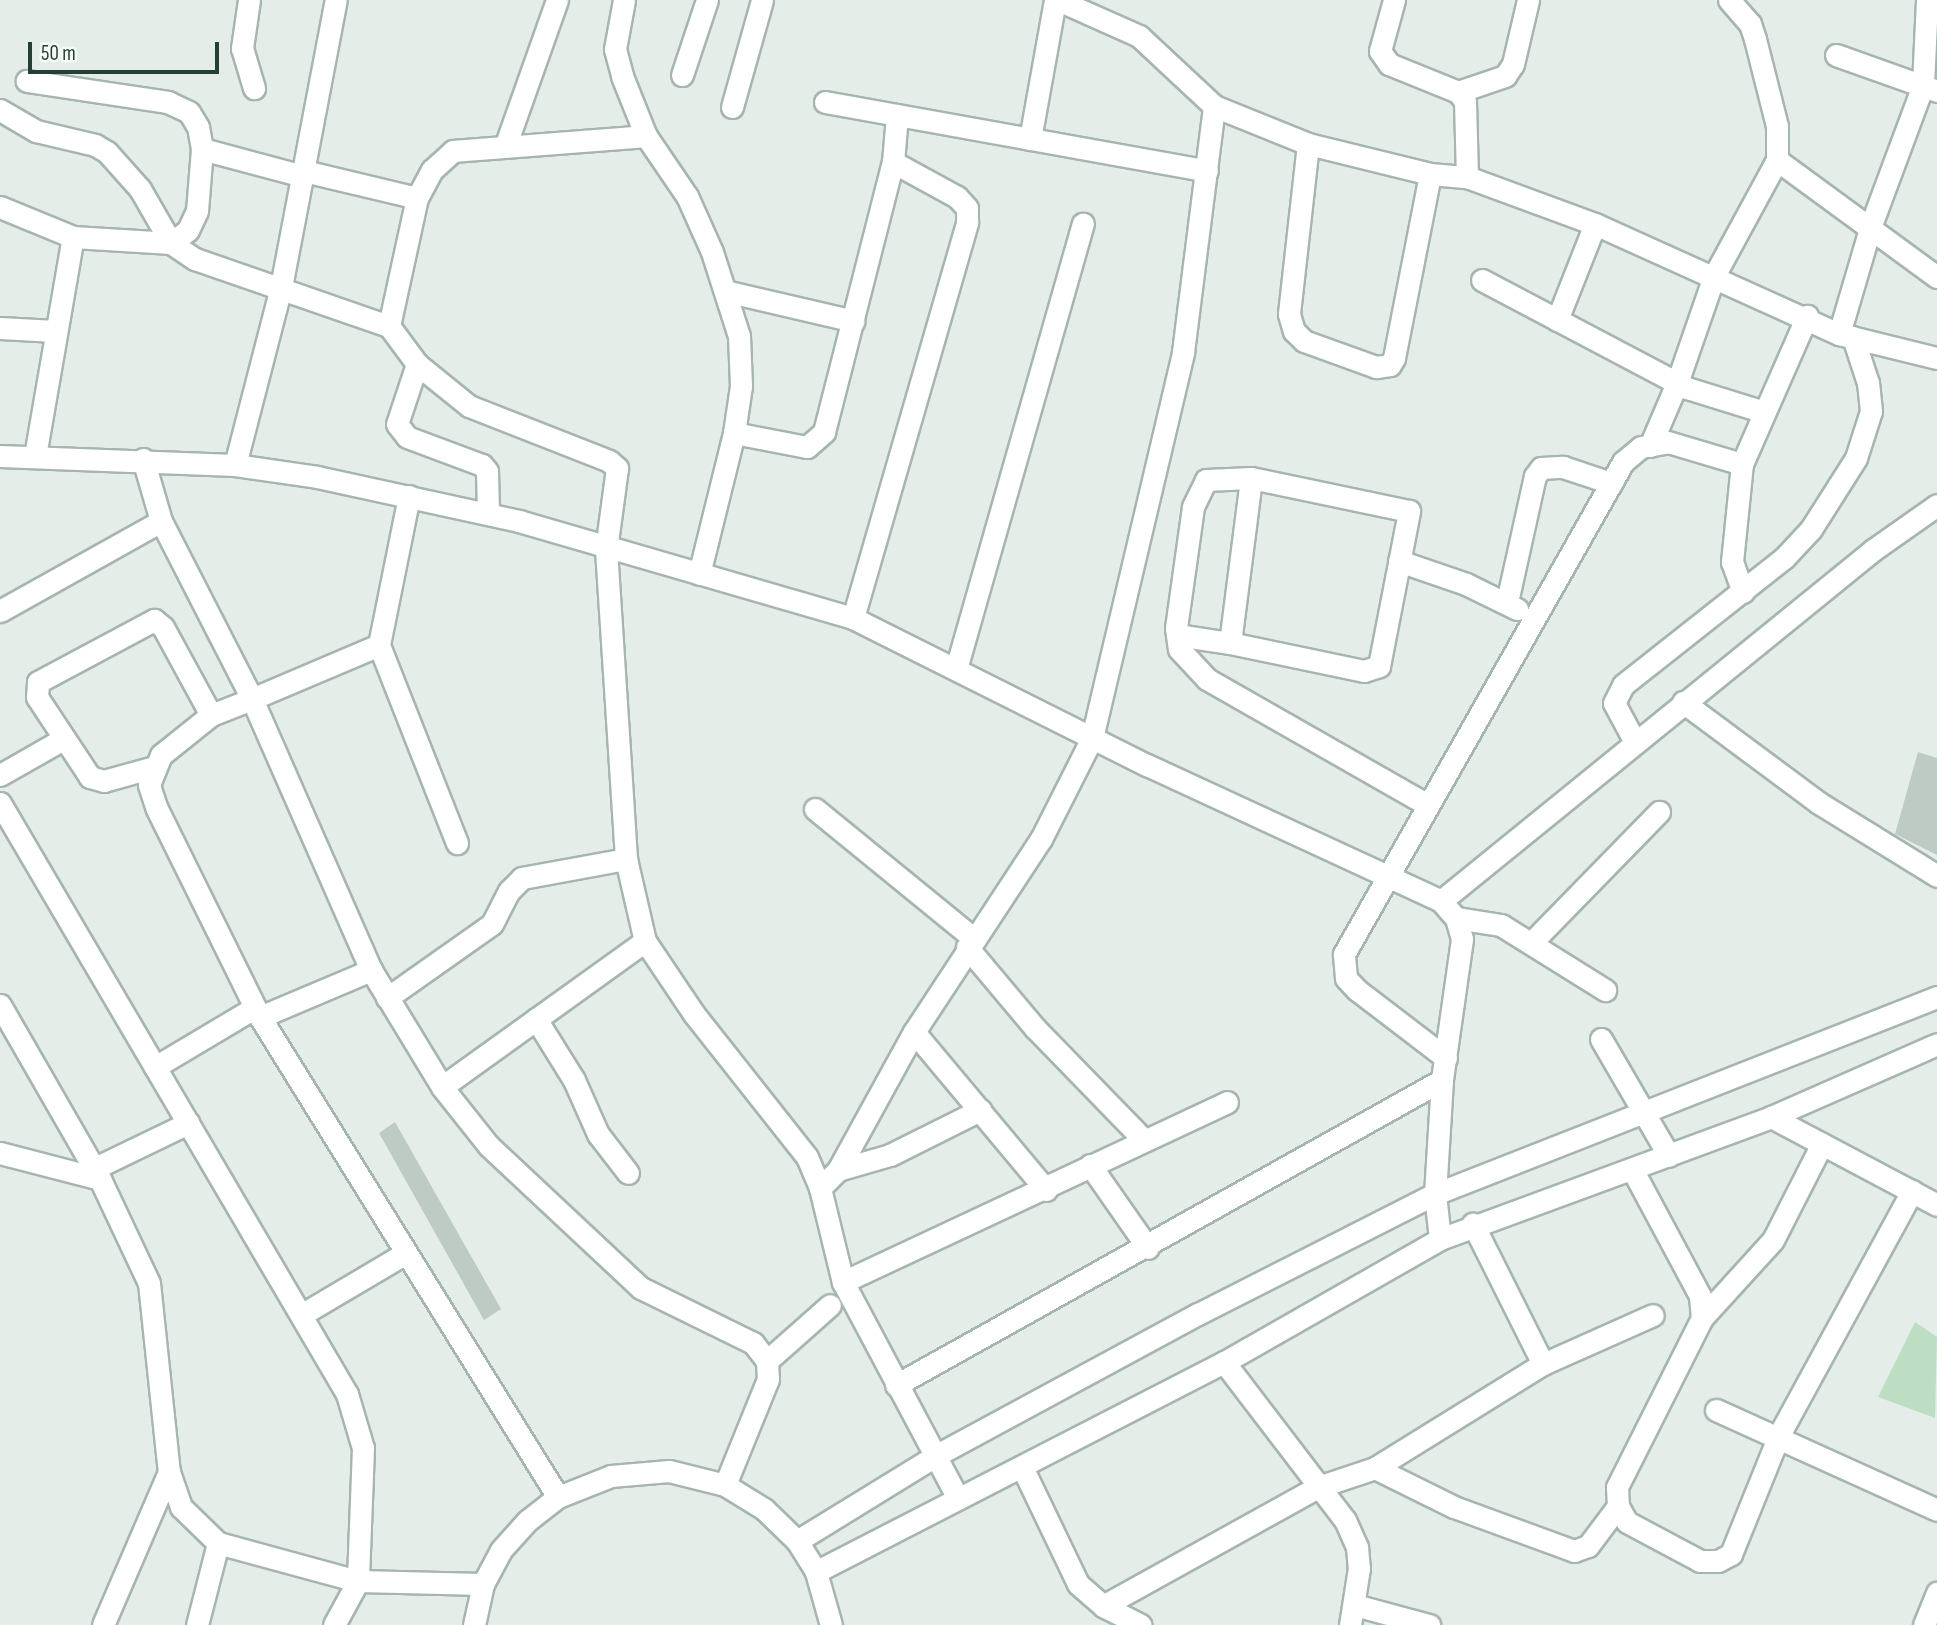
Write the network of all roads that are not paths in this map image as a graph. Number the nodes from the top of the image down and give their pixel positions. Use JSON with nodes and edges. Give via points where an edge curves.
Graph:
{"nodes":[{"id":1,"x":249,"y":0,"type":"edge"},
{"id":2,"x":336,"y":0,"type":"edge"},
{"id":3,"x":557,"y":0,"type":"edge"},
{"id":4,"x":624,"y":0,"type":"edge"},
{"id":5,"x":706,"y":0,"type":"edge"},
{"id":6,"x":762,"y":0,"type":"edge"},
{"id":7,"x":1057,"y":0,"type":"edge"},
{"id":8,"x":1394,"y":0,"type":"edge"},
{"id":9,"x":1528,"y":0,"type":"edge"},
{"id":10,"x":1729,"y":0,"type":"edge"},
{"id":11,"x":1927,"y":0,"type":"edge"},
{"id":12,"x":1929,"y":48,"type":"edge"},
{"id":13,"x":1836,"y":55,"type":"dead end"},
{"id":14,"x":682,"y":75,"type":"dead end"},
{"id":15,"x":27,"y":81,"type":"dead end"},
{"id":16,"x":254,"y":88,"type":"dead end"},
{"id":17,"x":1930,"y":88,"type":"edge"},
{"id":18,"x":1458,"y":93,"type":"junction"},
{"id":19,"x":825,"y":102,"type":"dead end"},
{"id":20,"x":1214,"y":106,"type":"junction"},
{"id":21,"x":732,"y":107,"type":"dead end"},
{"id":22,"x":0,"y":110,"type":"edge"},
{"id":23,"x":897,"y":115,"type":"junction"},
{"id":24,"x":646,"y":136,"type":"junction"},
{"id":25,"x":1030,"y":139,"type":"junction"},
{"id":26,"x":506,"y":144,"type":"junction"},
{"id":27,"x":1308,"y":144,"type":"junction"},
{"id":28,"x":202,"y":149,"type":"junction"},
{"id":29,"x":1777,"y":160,"type":"junction"},
{"id":30,"x":893,"y":162,"type":"junction"},
{"id":31,"x":1207,"y":171,"type":"junction"},
{"id":32,"x":303,"y":173,"type":"junction"},
{"id":33,"x":1430,"y":174,"type":"junction"},
{"id":34,"x":1467,"y":177,"type":"junction"},
{"id":35,"x":417,"y":198,"type":"junction"},
{"id":36,"x":0,"y":207,"type":"edge"},
{"id":37,"x":1083,"y":224,"type":"dead end"},
{"id":38,"x":1595,"y":224,"type":"junction"},
{"id":39,"x":1871,"y":225,"type":"junction"},
{"id":40,"x":72,"y":237,"type":"junction"},
{"id":41,"x":171,"y":243,"type":"junction"},
{"id":42,"x":1714,"y":276,"type":"junction"},
{"id":43,"x":1937,"y":277,"type":"edge"},
{"id":44,"x":1482,"y":280,"type":"dead end"},
{"id":45,"x":281,"y":287,"type":"junction"},
{"id":46,"x":725,"y":291,"type":"junction"},
{"id":47,"x":1807,"y":316,"type":"junction"},
{"id":48,"x":1557,"y":320,"type":"junction"},
{"id":49,"x":854,"y":321,"type":"junction"},
{"id":50,"x":389,"y":326,"type":"junction"},
{"id":51,"x":0,"y":328,"type":"edge"},
{"id":52,"x":55,"y":331,"type":"junction"},
{"id":53,"x":1846,"y":335,"type":"junction"},
{"id":54,"x":1937,"y":358,"type":"edge"},
{"id":55,"x":418,"y":365,"type":"junction"},
{"id":56,"x":1677,"y":383,"type":"junction"},
{"id":57,"x":1764,"y":412,"type":"junction"},
{"id":58,"x":734,"y":433,"type":"junction"},
{"id":59,"x":1650,"y":446,"type":"junction"},
{"id":60,"x":0,"y":456,"type":"edge"},
{"id":61,"x":35,"y":456,"type":"junction"},
{"id":62,"x":143,"y":459,"type":"junction"},
{"id":63,"x":1742,"y":464,"type":"junction"},
{"id":64,"x":235,"y":465,"type":"junction"},
{"id":65,"x":1251,"y":478,"type":"junction"},
{"id":66,"x":1611,"y":483,"type":"junction"},
{"id":67,"x":409,"y":496,"type":"junction"},
{"id":68,"x":1937,"y":505,"type":"edge"},
{"id":69,"x":488,"y":513,"type":"junction"},
{"id":70,"x":161,"y":521,"type":"junction"},
{"id":71,"x":606,"y":549,"type":"junction"},
{"id":72,"x":1399,"y":561,"type":"junction"},
{"id":73,"x":699,"y":573,"type":"junction"},
{"id":74,"x":1743,"y":592,"type":"junction"},
{"id":75,"x":1507,"y":602,"type":"junction"},
{"id":76,"x":0,"y":611,"type":"edge"},
{"id":77,"x":853,"y":618,"type":"junction"},
{"id":78,"x":1534,"y":620,"type":"junction"},
{"id":79,"x":1177,"y":635,"type":"junction"},
{"id":80,"x":1230,"y":643,"type":"junction"},
{"id":81,"x":379,"y":645,"type":"junction"},
{"id":82,"x":956,"y":669,"type":"junction"},
{"id":83,"x":251,"y":699,"type":"junction"},
{"id":84,"x":1683,"y":702,"type":"junction"},
{"id":85,"x":211,"y":715,"type":"junction"},
{"id":86,"x":1092,"y":738,"type":"junction"},
{"id":87,"x":63,"y":739,"type":"junction"},
{"id":88,"x":1635,"y":742,"type":"junction"},
{"id":89,"x":154,"y":767,"type":"junction"},
{"id":90,"x":0,"y":775,"type":"edge"},
{"id":91,"x":0,"y":803,"type":"edge"},
{"id":92,"x":1428,"y":805,"type":"junction"},
{"id":93,"x":815,"y":809,"type":"dead end"},
{"id":94,"x":1659,"y":812,"type":"dead end"},
{"id":95,"x":457,"y":843,"type":"dead end"},
{"id":96,"x":626,"y":859,"type":"junction"},
{"id":97,"x":1937,"y":876,"type":"edge"},
{"id":98,"x":1387,"y":877,"type":"junction"},
{"id":99,"x":1441,"y":901,"type":"junction"},
{"id":100,"x":1455,"y":918,"type":"junction"},
{"id":101,"x":645,"y":941,"type":"junction"},
{"id":102,"x":1532,"y":942,"type":"junction"},
{"id":103,"x":970,"y":943,"type":"junction"},
{"id":104,"x":371,"y":970,"type":"junction"},
{"id":105,"x":1605,"y":990,"type":"dead end"},
{"id":106,"x":387,"y":998,"type":"junction"},
{"id":107,"x":1937,"y":998,"type":"edge"},
{"id":108,"x":0,"y":1005,"type":"edge"},
{"id":109,"x":257,"y":1012,"type":"junction"},
{"id":110,"x":536,"y":1020,"type":"junction"},
{"id":111,"x":914,"y":1032,"type":"junction"},
{"id":112,"x":1601,"y":1039,"type":"dead end"},
{"id":113,"x":1937,"y":1044,"type":"edge"},
{"id":114,"x":1446,"y":1058,"type":"junction"},
{"id":115,"x":155,"y":1067,"type":"junction"},
{"id":116,"x":1442,"y":1080,"type":"junction"},
{"id":117,"x":442,"y":1087,"type":"junction"},
{"id":118,"x":1227,"y":1102,"type":"dead end"},
{"id":119,"x":980,"y":1110,"type":"junction"},
{"id":120,"x":1643,"y":1112,"type":"junction"},
{"id":121,"x":1771,"y":1117,"type":"junction"},
{"id":122,"x":188,"y":1123,"type":"junction"},
{"id":123,"x":1144,"y":1140,"type":"junction"},
{"id":124,"x":1822,"y":1144,"type":"junction"},
{"id":125,"x":0,"y":1153,"type":"edge"},
{"id":126,"x":1669,"y":1156,"type":"junction"},
{"id":127,"x":1090,"y":1165,"type":"junction"},
{"id":128,"x":838,"y":1170,"type":"junction"},
{"id":129,"x":1632,"y":1170,"type":"junction"},
{"id":130,"x":628,"y":1173,"type":"dead end"},
{"id":131,"x":97,"y":1174,"type":"junction"},
{"id":132,"x":820,"y":1188,"type":"junction"},
{"id":133,"x":1046,"y":1190,"type":"junction"},
{"id":134,"x":1912,"y":1191,"type":"junction"},
{"id":135,"x":1435,"y":1195,"type":"junction"},
{"id":136,"x":1937,"y":1205,"type":"edge"},
{"id":137,"x":1473,"y":1224,"type":"junction"},
{"id":138,"x":1440,"y":1239,"type":"junction"},
{"id":139,"x":1148,"y":1248,"type":"junction"},
{"id":140,"x":406,"y":1253,"type":"junction"},
{"id":141,"x":843,"y":1282,"type":"junction"},
{"id":142,"x":830,"y":1305,"type":"dead end"},
{"id":143,"x":1653,"y":1314,"type":"dead end"},
{"id":144,"x":301,"y":1315,"type":"junction"},
{"id":145,"x":1702,"y":1318,"type":"junction"},
{"id":146,"x":767,"y":1361,"type":"junction"},
{"id":147,"x":1224,"y":1362,"type":"junction"},
{"id":148,"x":1543,"y":1364,"type":"junction"},
{"id":149,"x":896,"y":1385,"type":"junction"},
{"id":150,"x":1716,"y":1410,"type":"dead end"},
{"id":151,"x":1779,"y":1435,"type":"junction"},
{"id":152,"x":935,"y":1456,"type":"junction"},
{"id":153,"x":1375,"y":1468,"type":"junction"},
{"id":154,"x":1023,"y":1469,"type":"junction"},
{"id":155,"x":169,"y":1472,"type":"junction"},
{"id":156,"x":724,"y":1485,"type":"junction"},
{"id":157,"x":1318,"y":1487,"type":"junction"},
{"id":158,"x":558,"y":1497,"type":"junction"},
{"id":159,"x":958,"y":1498,"type":"junction"},
{"id":160,"x":1618,"y":1506,"type":"junction"},
{"id":161,"x":1937,"y":1510,"type":"edge"},
{"id":162,"x":797,"y":1541,"type":"junction"},
{"id":163,"x":218,"y":1543,"type":"junction"},
{"id":164,"x":816,"y":1572,"type":"junction"},
{"id":165,"x":358,"y":1581,"type":"junction"},
{"id":166,"x":483,"y":1584,"type":"junction"},
{"id":167,"x":1937,"y":1592,"type":"edge"},
{"id":168,"x":1103,"y":1606,"type":"junction"},
{"id":169,"x":1353,"y":1615,"type":"edge"},
{"id":170,"x":103,"y":1625,"type":"edge"},
{"id":171,"x":197,"y":1625,"type":"edge"},
{"id":172,"x":334,"y":1625,"type":"edge"},
{"id":173,"x":474,"y":1625,"type":"edge"},
{"id":174,"x":831,"y":1625,"type":"edge"},
{"id":175,"x":1141,"y":1625,"type":"edge"},
{"id":176,"x":1429,"y":1625,"type":"edge"},
{"id":177,"x":1924,"y":1625,"type":"edge"}],
"edges":[{"from":1,"to":16,"type":"street","via":[[242,48]]},
{"from":2,"to":32,"type":"street"},
{"from":3,"to":26,"type":"street"},
{"from":4,"to":24,"type":"street","via":[[615,49]]},
{"from":5,"to":14,"type":"street"},
{"from":6,"to":21,"type":"street"},
{"from":7,"to":20,"type":"street","via":[[1139,36]]},
{"from":7,"to":25,"type":"street"},
{"from":8,"to":18,"type":"street","via":[[1380,51],[1390,64]]},
{"from":9,"to":18,"type":"street","via":[[1513,64],[1505,76]]},
{"from":10,"to":29,"type":"street","via":[[1750,24],[1755,39],[1777,126]]},
{"from":11,"to":12,"type":"street"},
{"from":12,"to":17,"type":"street"},
{"from":13,"to":17,"type":"street"},
{"from":15,"to":28,"type":"street","via":[[168,102],[189,112],[198,127]]},
{"from":17,"to":39,"type":"street"},
{"from":18,"to":34,"type":"street","via":[[1468,114]]},
{"from":19,"to":23,"type":"street"},
{"from":20,"to":27,"type":"street"},
{"from":20,"to":31,"type":"street"},
{"from":22,"to":41,"type":"street","via":[[36,131],[107,152],[140,189]]},
{"from":23,"to":25,"type":"street"},
{"from":23,"to":30,"type":"street"},
{"from":24,"to":26,"type":"street"},
{"from":24,"to":46,"type":"street","via":[[687,196]]},
{"from":25,"to":31,"type":"street"},
{"from":26,"to":35,"type":"street","via":[[453,151],[432,170]]},
{"from":27,"to":33,"type":"street"},
{"from":27,"to":33,"type":"street","via":[[1289,314],[1294,331],[1304,341],[1376,367],[1390,365],[1394,358]]},
{"from":28,"to":32,"type":"street"},
{"from":28,"to":41,"type":"street","via":[[197,211],[188,230]]},
{"from":29,"to":39,"type":"street"},
{"from":29,"to":42,"type":"street"},
{"from":30,"to":49,"type":"street"},
{"from":30,"to":77,"type":"street","via":[[957,197],[967,208],[967,222]]},
{"from":31,"to":86,"type":"street","via":[[1183,352]]},
{"from":32,"to":35,"type":"street"},
{"from":32,"to":45,"type":"street"},
{"from":33,"to":34,"type":"street"},
{"from":34,"to":38,"type":"street"},
{"from":35,"to":50,"type":"street"},
{"from":36,"to":40,"type":"street"},
{"from":37,"to":82,"type":"street"},
{"from":38,"to":42,"type":"street"},
{"from":38,"to":48,"type":"street"},
{"from":39,"to":43,"type":"street"},
{"from":39,"to":53,"type":"street"},
{"from":40,"to":41,"type":"street"},
{"from":40,"to":52,"type":"street"},
{"from":41,"to":45,"type":"street","via":[[213,268]]},
{"from":42,"to":47,"type":"street"},
{"from":42,"to":56,"type":"street"},
{"from":44,"to":48,"type":"street"},
{"from":45,"to":50,"type":"street"},
{"from":45,"to":64,"type":"street"},
{"from":46,"to":49,"type":"street"},
{"from":46,"to":58,"type":"street","via":[[739,336],[741,386]]},
{"from":47,"to":53,"type":"street"},
{"from":47,"to":57,"type":"street"},
{"from":48,"to":56,"type":"street"},
{"from":49,"to":58,"type":"street","via":[[818,442],[807,447]]},
{"from":50,"to":55,"type":"street"},
{"from":51,"to":52,"type":"street"},
{"from":52,"to":61,"type":"street"},
{"from":53,"to":54,"type":"street"},
{"from":53,"to":74,"type":"street","via":[[1868,383],[1871,411],[1856,458],[1811,528]]},
{"from":55,"to":69,"type":"street","via":[[397,424],[407,437],[482,465],[487,471]]},
{"from":55,"to":71,"type":"street","via":[[478,410],[617,468]]},
{"from":56,"to":57,"type":"street"},
{"from":56,"to":59,"type":"street"},
{"from":57,"to":63,"type":"street"},
{"from":58,"to":73,"type":"street"},
{"from":59,"to":63,"type":"street","via":[[1668,442]]},
{"from":59,"to":66,"type":"street","via":[[1623,462]]},
{"from":60,"to":61,"type":"street"},
{"from":61,"to":62,"type":"street"},
{"from":62,"to":64,"type":"street"},
{"from":62,"to":70,"type":"street"},
{"from":63,"to":74,"type":"street","via":[[1732,562]]},
{"from":64,"to":67,"type":"street"},
{"from":65,"to":72,"type":"street","via":[[1409,511]]},
{"from":65,"to":79,"type":"street","via":[[1217,476],[1196,492]]},
{"from":65,"to":80,"type":"street"},
{"from":66,"to":75,"type":"street","via":[[1563,467],[1541,468],[1535,476]]},
{"from":66,"to":78,"type":"street"},
{"from":67,"to":69,"type":"street"},
{"from":67,"to":81,"type":"street"},
{"from":68,"to":84,"type":"street","via":[[1872,550]]},
{"from":69,"to":71,"type":"street"},
{"from":70,"to":76,"type":"street"},
{"from":70,"to":83,"type":"street"},
{"from":71,"to":73,"type":"street"},
{"from":71,"to":96,"type":"street"},
{"from":72,"to":75,"type":"street"},
{"from":72,"to":80,"type":"street","via":[[1379,666],[1372,670]]},
{"from":73,"to":77,"type":"street"},
{"from":74,"to":88,"type":"street","via":[[1623,685],[1615,703]]},
{"from":75,"to":78,"type":"street"},
{"from":77,"to":82,"type":"street"},
{"from":78,"to":92,"type":"street"},
{"from":79,"to":80,"type":"street"},
{"from":79,"to":92,"type":"street","via":[[1179,649],[1207,679]]},
{"from":81,"to":83,"type":"street"},
{"from":81,"to":95,"type":"street"},
{"from":82,"to":86,"type":"street"},
{"from":83,"to":85,"type":"street"},
{"from":83,"to":104,"type":"street"},
{"from":84,"to":88,"type":"street"},
{"from":84,"to":97,"type":"street","via":[[1819,803]]},
{"from":85,"to":87,"type":"street","via":[[163,627],[148,621],[38,682],[37,697]]},
{"from":85,"to":89,"type":"street","via":[[160,755]]},
{"from":86,"to":98,"type":"street"},
{"from":86,"to":103,"type":"street","via":[[1041,839]]},
{"from":87,"to":89,"type":"street","via":[[97,781]]},
{"from":87,"to":90,"type":"street"},
{"from":88,"to":99,"type":"street"},
{"from":89,"to":109,"type":"street","via":[[149,785],[157,809]]},
{"from":91,"to":115,"type":"street"},
{"from":92,"to":98,"type":"street"},
{"from":93,"to":103,"type":"street"},
{"from":94,"to":102,"type":"street"},
{"from":96,"to":101,"type":"street"},
{"from":96,"to":106,"type":"street","via":[[522,878],[509,891],[492,924]]},
{"from":98,"to":99,"type":"street"},
{"from":98,"to":114,"type":"street","via":[[1344,954],[1343,967],[1357,990]]},
{"from":99,"to":100,"type":"street"},
{"from":100,"to":102,"type":"street","via":[[1501,925]]},
{"from":100,"to":114,"type":"street","via":[[1462,939]]},
{"from":101,"to":110,"type":"street"},
{"from":101,"to":132,"type":"street","via":[[694,1014],[807,1157]]},
{"from":102,"to":105,"type":"street"},
{"from":103,"to":111,"type":"street"},
{"from":103,"to":123,"type":"street","via":[[1035,1028]]},
{"from":104,"to":106,"type":"street"},
{"from":104,"to":109,"type":"street"},
{"from":106,"to":117,"type":"street"},
{"from":107,"to":120,"type":"street"},
{"from":108,"to":131,"type":"street"},
{"from":109,"to":115,"type":"street"},
{"from":109,"to":140,"type":"street"},
{"from":110,"to":117,"type":"street"},
{"from":110,"to":130,"type":"street","via":[[574,1080],[598,1134]]},
{"from":111,"to":119,"type":"street"},
{"from":111,"to":128,"type":"street"},
{"from":112,"to":120,"type":"street"},
{"from":113,"to":121,"type":"street"},
{"from":114,"to":116,"type":"street"},
{"from":115,"to":122,"type":"street"},
{"from":116,"to":135,"type":"street"},
{"from":116,"to":139,"type":"street"},
{"from":117,"to":146,"type":"street","via":[[489,1146],[641,1288],[754,1343]]},
{"from":118,"to":123,"type":"street"},
{"from":119,"to":128,"type":"street","via":[[890,1155]]},
{"from":119,"to":133,"type":"street"},
{"from":120,"to":126,"type":"street"},
{"from":120,"to":135,"type":"street"},
{"from":121,"to":124,"type":"street"},
{"from":121,"to":126,"type":"street"},
{"from":122,"to":131,"type":"street"},
{"from":122,"to":144,"type":"street"},
{"from":123,"to":127,"type":"street"},
{"from":124,"to":134,"type":"street"},
{"from":124,"to":145,"type":"street","via":[[1773,1240]]},
{"from":125,"to":131,"type":"street"},
{"from":126,"to":129,"type":"street"},
{"from":127,"to":133,"type":"street"},
{"from":127,"to":139,"type":"street"},
{"from":128,"to":132,"type":"street"},
{"from":129,"to":137,"type":"street"},
{"from":129,"to":145,"type":"street","via":[[1700,1296]]},
{"from":131,"to":155,"type":"street","via":[[149,1283]]},
{"from":132,"to":141,"type":"street"},
{"from":133,"to":141,"type":"street"},
{"from":134,"to":136,"type":"street"},
{"from":134,"to":151,"type":"street"},
{"from":135,"to":138,"type":"street"},
{"from":135,"to":152,"type":"street","via":[[1198,1314]]},
{"from":137,"to":138,"type":"street"},
{"from":137,"to":148,"type":"street"},
{"from":138,"to":147,"type":"street"},
{"from":139,"to":149,"type":"street"},
{"from":140,"to":144,"type":"street"},
{"from":140,"to":158,"type":"street"},
{"from":141,"to":149,"type":"street"},
{"from":142,"to":146,"type":"street"},
{"from":143,"to":148,"type":"street"},
{"from":144,"to":165,"type":"street","via":[[347,1394],[363,1448]]},
{"from":145,"to":160,"type":"street","via":[[1617,1488]]},
{"from":146,"to":156,"type":"street","via":[[768,1379]]},
{"from":147,"to":154,"type":"street"},
{"from":147,"to":157,"type":"street"},
{"from":148,"to":153,"type":"street"},
{"from":149,"to":152,"type":"street"},
{"from":150,"to":151,"type":"street"},
{"from":151,"to":160,"type":"street","via":[[1731,1554],[1718,1561],[1699,1561],[1627,1522]]},
{"from":151,"to":161,"type":"street"},
{"from":152,"to":159,"type":"street"},
{"from":152,"to":162,"type":"street"},
{"from":153,"to":157,"type":"street"},
{"from":153,"to":160,"type":"street","via":[[1454,1507],[1574,1551],[1588,1546]]},
{"from":154,"to":159,"type":"street"},
{"from":154,"to":168,"type":"street","via":[[1078,1584]]},
{"from":155,"to":163,"type":"street","via":[[181,1507]]},
{"from":155,"to":170,"type":"street"},
{"from":156,"to":158,"type":"street","via":[[669,1471],[611,1475]]},
{"from":156,"to":162,"type":"street","via":[[764,1509]]},
{"from":157,"to":168,"type":"street"},
{"from":157,"to":169,"type":"street","via":[[1345,1520],[1357,1547]]},
{"from":158,"to":166,"type":"street","via":[[527,1521],[501,1550]]},
{"from":159,"to":164,"type":"street"},
{"from":162,"to":164,"type":"street"},
{"from":163,"to":165,"type":"street"},
{"from":163,"to":171,"type":"street"},
{"from":164,"to":174,"type":"street"},
{"from":165,"to":166,"type":"street"},
{"from":165,"to":172,"type":"street"},
{"from":166,"to":173,"type":"street"},
{"from":167,"to":177,"type":"street"},
{"from":168,"to":175,"type":"street"},
{"from":169,"to":176,"type":"street"}]}
